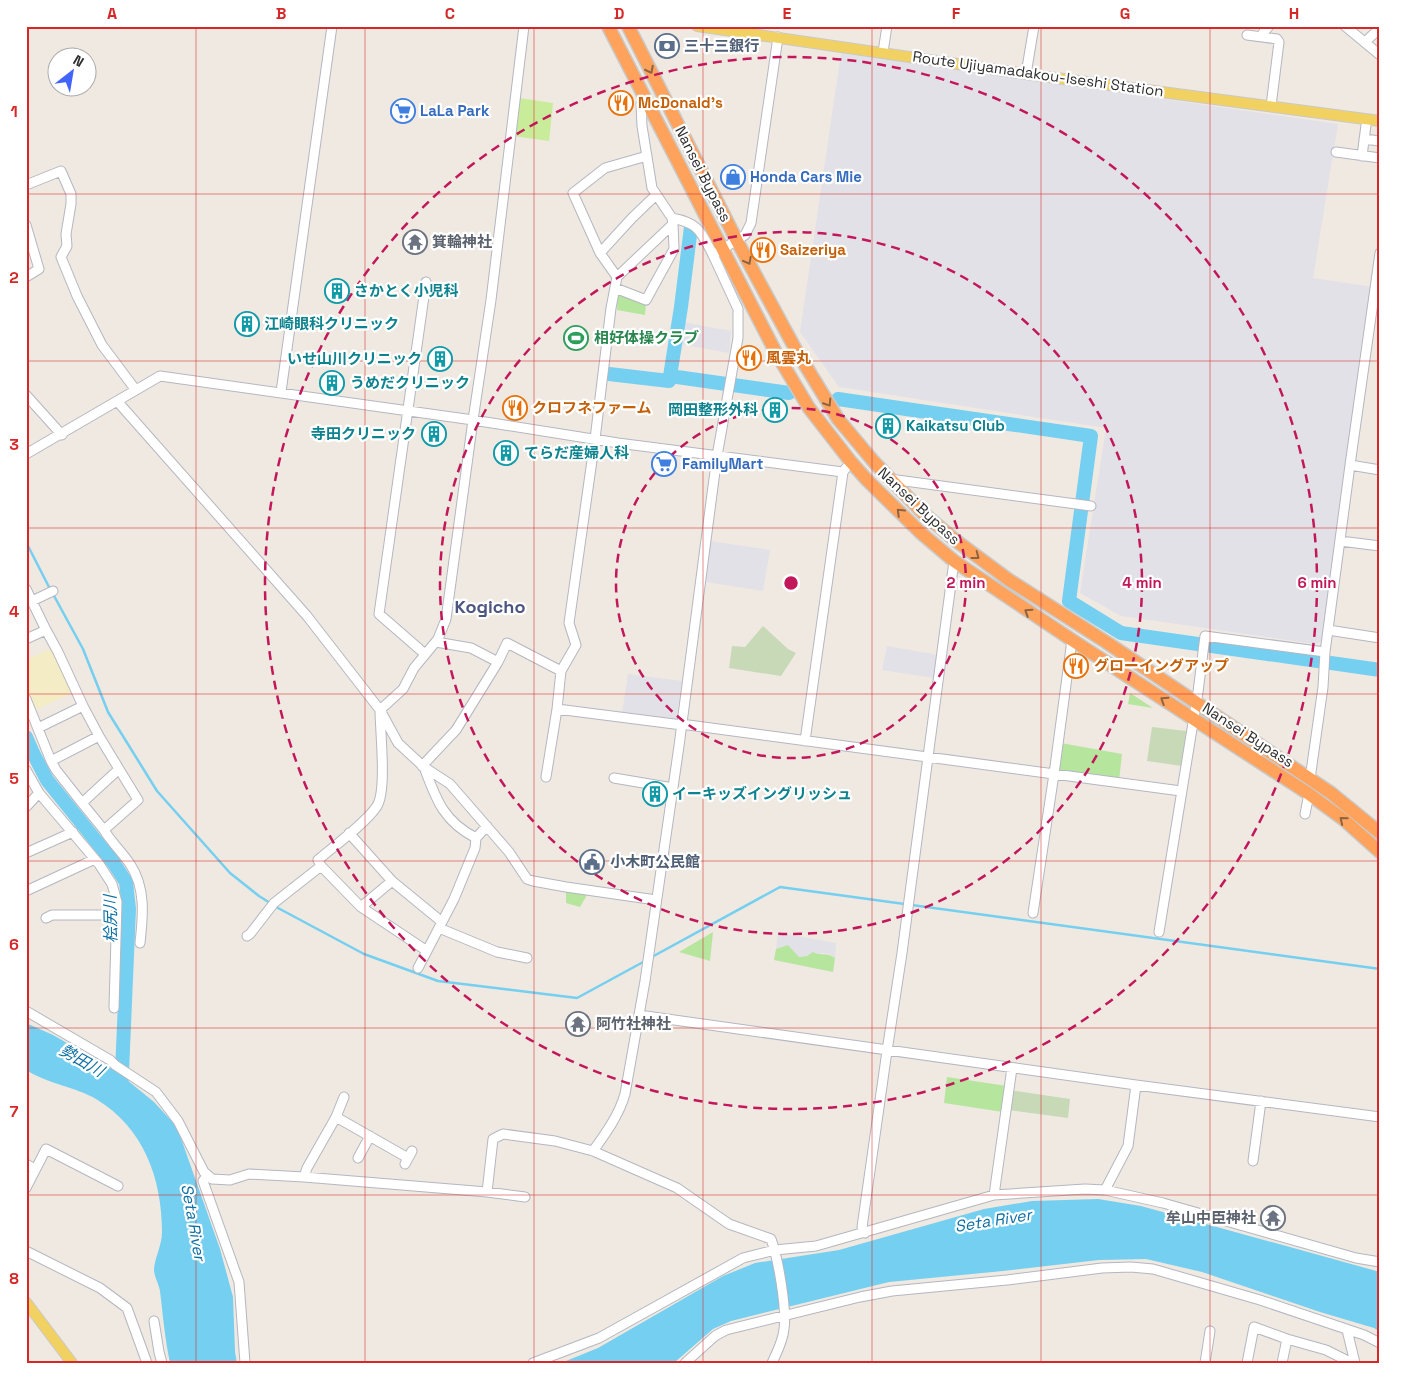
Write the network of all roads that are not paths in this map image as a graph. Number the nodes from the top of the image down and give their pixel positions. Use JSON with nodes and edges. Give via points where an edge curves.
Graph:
{"nodes":[{"id":1,"x":332,"y":26,"type":"edge"},
{"id":2,"x":524,"y":26,"type":"edge"},
{"id":3,"x":608,"y":26,"type":"edge"},
{"id":4,"x":628,"y":26,"type":"edge"},
{"id":5,"x":697,"y":26,"type":"edge"},
{"id":6,"x":887,"y":26,"type":"edge"},
{"id":7,"x":1034,"y":26,"type":"edge"},
{"id":8,"x":1269,"y":26,"type":"edge"},
{"id":9,"x":1346,"y":26,"type":"edge"},
{"id":10,"x":1380,"y":28,"type":"edge"},
{"id":11,"x":732,"y":29,"type":"edge"},
{"id":12,"x":1247,"y":35,"type":"dead end"},
{"id":13,"x":1263,"y":36,"type":"junction"},
{"id":14,"x":778,"y":37,"type":"junction"},
{"id":15,"x":1365,"y":42,"type":"junction"},
{"id":16,"x":883,"y":52,"type":"junction"},
{"id":17,"x":1380,"y":55,"type":"edge"},
{"id":18,"x":1026,"y":74,"type":"junction"},
{"id":19,"x":641,"y":104,"type":"dead end"},
{"id":20,"x":1271,"y":106,"type":"junction"},
{"id":21,"x":1380,"y":121,"type":"edge"},
{"id":22,"x":1366,"y":125,"type":"dead end"},
{"id":23,"x":1364,"y":139,"type":"junction"},
{"id":24,"x":1380,"y":141,"type":"edge"},
{"id":25,"x":1336,"y":152,"type":"dead end"},
{"id":26,"x":646,"y":156,"type":"junction"},
{"id":27,"x":1362,"y":156,"type":"junction"},
{"id":28,"x":1380,"y":158,"type":"edge"},
{"id":29,"x":26,"y":185,"type":"edge"},
{"id":30,"x":656,"y":194,"type":"junction"},
{"id":31,"x":673,"y":221,"type":"junction"},
{"id":32,"x":26,"y":225,"type":"edge"},
{"id":33,"x":738,"y":241,"type":"junction"},
{"id":34,"x":718,"y":252,"type":"junction"},
{"id":35,"x":600,"y":253,"type":"junction"},
{"id":36,"x":1380,"y":253,"type":"edge"},
{"id":37,"x":26,"y":277,"type":"edge"},
{"id":38,"x":617,"y":277,"type":"junction"},
{"id":39,"x":426,"y":282,"type":"dead end"},
{"id":40,"x":615,"y":288,"type":"junction"},
{"id":41,"x":135,"y":389,"type":"junction"},
{"id":42,"x":281,"y":392,"type":"junction"},
{"id":43,"x":26,"y":395,"type":"edge"},
{"id":44,"x":117,"y":401,"type":"junction"},
{"id":45,"x":407,"y":411,"type":"junction"},
{"id":46,"x":473,"y":420,"type":"junction"},
{"id":47,"x":62,"y":435,"type":"junction"},
{"id":48,"x":595,"y":439,"type":"junction"},
{"id":49,"x":26,"y":454,"type":"edge"},
{"id":50,"x":717,"y":456,"type":"junction"},
{"id":51,"x":1350,"y":466,"type":"junction"},
{"id":52,"x":847,"y":467,"type":"junction"},
{"id":53,"x":1380,"y":470,"type":"edge"},
{"id":54,"x":889,"y":479,"type":"junction"},
{"id":55,"x":1091,"y":506,"type":"dead end"},
{"id":56,"x":1340,"y":541,"type":"junction"},
{"id":57,"x":1380,"y":546,"type":"edge"},
{"id":58,"x":954,"y":562,"type":"junction"},
{"id":59,"x":26,"y":589,"type":"edge"},
{"id":60,"x":51,"y":592,"type":"dead end"},
{"id":61,"x":32,"y":601,"type":"junction"},
{"id":62,"x":46,"y":630,"type":"junction"},
{"id":63,"x":1328,"y":630,"type":"junction"},
{"id":64,"x":1380,"y":638,"type":"edge"},
{"id":65,"x":26,"y":639,"type":"edge"},
{"id":66,"x":1072,"y":640,"type":"junction"},
{"id":67,"x":436,"y":642,"type":"junction"},
{"id":68,"x":1325,"y":652,"type":"junction"},
{"id":69,"x":425,"y":654,"type":"junction"},
{"id":70,"x":498,"y":662,"type":"junction"},
{"id":71,"x":561,"y":670,"type":"junction"},
{"id":72,"x":26,"y":698,"type":"edge"},
{"id":73,"x":1196,"y":702,"type":"junction"},
{"id":74,"x":83,"y":706,"type":"junction"},
{"id":75,"x":557,"y":709,"type":"junction"},
{"id":76,"x":380,"y":710,"type":"junction"},
{"id":77,"x":1192,"y":718,"type":"junction"},
{"id":78,"x":681,"y":725,"type":"junction"},
{"id":79,"x":38,"y":728,"type":"junction"},
{"id":80,"x":99,"y":736,"type":"junction"},
{"id":81,"x":805,"y":741,"type":"junction"},
{"id":82,"x":928,"y":758,"type":"junction"},
{"id":83,"x":51,"y":761,"type":"junction"},
{"id":84,"x":423,"y":766,"type":"junction"},
{"id":85,"x":119,"y":769,"type":"junction"},
{"id":86,"x":26,"y":770,"type":"edge"},
{"id":87,"x":1054,"y":774,"type":"junction"},
{"id":88,"x":546,"y":777,"type":"dead end"},
{"id":89,"x":614,"y":778,"type":"dead end"},
{"id":90,"x":1310,"y":779,"type":"junction"},
{"id":91,"x":673,"y":788,"type":"junction"},
{"id":92,"x":1181,"y":791,"type":"junction"},
{"id":93,"x":39,"y":793,"type":"junction"},
{"id":94,"x":1310,"y":794,"type":"junction"},
{"id":95,"x":82,"y":803,"type":"junction"},
{"id":96,"x":26,"y":807,"type":"edge"},
{"id":97,"x":1305,"y":814,"type":"dead end"},
{"id":98,"x":488,"y":826,"type":"junction"},
{"id":99,"x":104,"y":830,"type":"junction"},
{"id":100,"x":73,"y":832,"type":"junction"},
{"id":101,"x":349,"y":833,"type":"junction"},
{"id":102,"x":1380,"y":833,"type":"edge"},
{"id":103,"x":476,"y":838,"type":"junction"},
{"id":104,"x":1380,"y":852,"type":"edge"},
{"id":105,"x":26,"y":853,"type":"edge"},
{"id":106,"x":95,"y":859,"type":"junction"},
{"id":107,"x":321,"y":866,"type":"junction"},
{"id":108,"x":392,"y":881,"type":"junction"},
{"id":109,"x":26,"y":890,"type":"edge"},
{"id":110,"x":117,"y":900,"type":"junction"},
{"id":111,"x":656,"y":900,"type":"junction"},
{"id":112,"x":361,"y":907,"type":"junction"},
{"id":113,"x":1033,"y":913,"type":"dead end"},
{"id":114,"x":106,"y":916,"type":"junction"},
{"id":115,"x":46,"y":918,"type":"dead end"},
{"id":116,"x":116,"y":920,"type":"junction"},
{"id":117,"x":440,"y":925,"type":"junction"},
{"id":118,"x":1159,"y":932,"type":"dead end"},
{"id":119,"x":247,"y":936,"type":"dead end"},
{"id":120,"x":140,"y":943,"type":"dead end"},
{"id":121,"x":428,"y":951,"type":"junction"},
{"id":122,"x":527,"y":958,"type":"dead end"},
{"id":123,"x":418,"y":968,"type":"dead end"},
{"id":124,"x":114,"y":1008,"type":"dead end"},
{"id":125,"x":26,"y":1011,"type":"edge"},
{"id":126,"x":639,"y":1015,"type":"junction"},
{"id":127,"x":887,"y":1051,"type":"junction"},
{"id":128,"x":1012,"y":1068,"type":"junction"},
{"id":129,"x":1136,"y":1085,"type":"junction"},
{"id":130,"x":344,"y":1098,"type":"dead end"},
{"id":131,"x":1261,"y":1101,"type":"junction"},
{"id":132,"x":1380,"y":1116,"type":"edge"},
{"id":133,"x":336,"y":1117,"type":"junction"},
{"id":134,"x":370,"y":1136,"type":"junction"},
{"id":135,"x":593,"y":1151,"type":"junction"},
{"id":136,"x":358,"y":1158,"type":"dead end"},
{"id":137,"x":408,"y":1158,"type":"dead end"},
{"id":138,"x":1253,"y":1162,"type":"dead end"},
{"id":139,"x":26,"y":1164,"type":"edge"},
{"id":140,"x":35,"y":1170,"type":"junction"},
{"id":141,"x":207,"y":1176,"type":"junction"},
{"id":142,"x":304,"y":1177,"type":"junction"},
{"id":143,"x":118,"y":1186,"type":"dead end"},
{"id":144,"x":26,"y":1188,"type":"edge"},
{"id":145,"x":1105,"y":1190,"type":"junction"},
{"id":146,"x":487,"y":1192,"type":"junction"},
{"id":147,"x":994,"y":1196,"type":"junction"},
{"id":148,"x":525,"y":1197,"type":"dead end"},
{"id":149,"x":865,"y":1233,"type":"junction"},
{"id":150,"x":26,"y":1251,"type":"edge"},
{"id":151,"x":776,"y":1251,"type":"junction"},
{"id":152,"x":1380,"y":1262,"type":"edge"},
{"id":153,"x":26,"y":1302,"type":"edge"},
{"id":154,"x":785,"y":1316,"type":"junction"},
{"id":155,"x":154,"y":1321,"type":"dead end"},
{"id":156,"x":1210,"y":1330,"type":"dead end"},
{"id":157,"x":1347,"y":1330,"type":"junction"},
{"id":158,"x":1287,"y":1339,"type":"junction"},
{"id":159,"x":1380,"y":1343,"type":"edge"},
{"id":160,"x":1354,"y":1360,"type":"edge"},
{"id":161,"x":72,"y":1363,"type":"edge"},
{"id":162,"x":147,"y":1363,"type":"edge"},
{"id":163,"x":162,"y":1363,"type":"edge"},
{"id":164,"x":246,"y":1363,"type":"edge"},
{"id":165,"x":532,"y":1363,"type":"edge"},
{"id":166,"x":685,"y":1363,"type":"edge"},
{"id":167,"x":772,"y":1363,"type":"edge"},
{"id":168,"x":1205,"y":1363,"type":"edge"},
{"id":169,"x":1247,"y":1363,"type":"edge"},
{"id":170,"x":1282,"y":1363,"type":"edge"}],
"edges":[{"from":1,"to":42,"type":"street"},
{"from":2,"to":46,"type":"street"},
{"from":3,"to":34,"type":"highway","name":"Nansei Bypass"},
{"from":4,"to":33,"type":"highway","name":"Nansei Bypass","one_way":true},
{"from":5,"to":11,"type":"main road","name":"Route Ujiyamadakou-Iseshi Station"},
{"from":6,"to":16,"type":"street"},
{"from":7,"to":18,"type":"street"},
{"from":8,"to":13,"type":"street"},
{"from":9,"to":15,"type":"street"},
{"from":10,"to":15,"type":"street"},
{"from":11,"to":14,"type":"main road","name":"Route Ujiyamadakou-Iseshi Station"},
{"from":12,"to":13,"type":"street"},
{"from":13,"to":20,"type":"street","via":[[1280,42]]},
{"from":14,"to":16,"type":"main road","name":"Route Ujiyamadakou-Iseshi Station"},
{"from":14,"to":33,"type":"street","via":[[752,223]]},
{"from":15,"to":17,"type":"street"},
{"from":16,"to":18,"type":"main road","name":"Route Ujiyamadakou-Iseshi Station"},
{"from":18,"to":20,"type":"main road","name":"Route Ujiyamadakou-Iseshi Station"},
{"from":19,"to":26,"type":"street"},
{"from":20,"to":21,"type":"main road","name":"Route Ujiyamadakou-Iseshi Station"},
{"from":22,"to":23,"type":"street"},
{"from":23,"to":24,"type":"street"},
{"from":23,"to":27,"type":"street"},
{"from":25,"to":27,"type":"street"},
{"from":26,"to":30,"type":"street"},
{"from":26,"to":35,"type":"street","via":[[605,168],[573,193]]},
{"from":27,"to":28,"type":"street"},
{"from":29,"to":41,"type":"street","via":[[61,171],[72,204],[67,246],[61,257],[76,296],[102,345]]},
{"from":30,"to":31,"type":"street"},
{"from":30,"to":35,"type":"street"},
{"from":31,"to":34,"type":"street","via":[[686,221],[700,230]]},
{"from":31,"to":38,"type":"street"},
{"from":31,"to":40,"type":"street","via":[[674,249],[646,300]]},
{"from":32,"to":37,"type":"street","via":[[39,269]]},
{"from":33,"to":34,"type":"street"},
{"from":33,"to":54,"type":"highway","name":"Nansei Bypass","one_way":true,"via":[[814,382],[858,444]]},
{"from":34,"to":50,"type":"street","via":[[738,309],[738,338]]},
{"from":34,"to":52,"type":"highway","name":"Nansei Bypass","via":[[794,384]]},
{"from":35,"to":38,"type":"street"},
{"from":36,"to":51,"type":"street"},
{"from":38,"to":40,"type":"street"},
{"from":39,"to":45,"type":"street"},
{"from":40,"to":48,"type":"street"},
{"from":41,"to":42,"type":"street","via":[[160,376]]},
{"from":41,"to":44,"type":"street"},
{"from":42,"to":45,"type":"street"},
{"from":43,"to":47,"type":"street"},
{"from":44,"to":47,"type":"street"},
{"from":44,"to":76,"type":"street","via":[[307,616]]},
{"from":45,"to":46,"type":"street"},
{"from":45,"to":69,"type":"street","via":[[379,614]]},
{"from":46,"to":48,"type":"street"},
{"from":46,"to":67,"type":"street","via":[[446,619]]},
{"from":47,"to":49,"type":"street"},
{"from":48,"to":50,"type":"street"},
{"from":48,"to":71,"type":"street","via":[[569,623],[576,645]]},
{"from":50,"to":52,"type":"street"},
{"from":50,"to":78,"type":"street"},
{"from":51,"to":53,"type":"street"},
{"from":51,"to":56,"type":"street"},
{"from":58,"to":52,"type":"highway","name":"Nansei Bypass","one_way":true},
{"from":52,"to":81,"type":"street"},
{"from":54,"to":55,"type":"street"},
{"from":54,"to":73,"type":"highway","name":"Nansei Bypass","one_way":true,"via":[[923,513],[1001,575]]},
{"from":56,"to":57,"type":"street"},
{"from":56,"to":63,"type":"street"},
{"from":66,"to":58,"type":"highway","name":"Nansei Bypass","one_way":true},
{"from":58,"to":82,"type":"street"},
{"from":59,"to":61,"type":"street"},
{"from":60,"to":61,"type":"street"},
{"from":61,"to":62,"type":"street"},
{"from":62,"to":65,"type":"street"},
{"from":62,"to":74,"type":"street"},
{"from":63,"to":64,"type":"street"},
{"from":63,"to":68,"type":"street"},
{"from":77,"to":66,"type":"highway","name":"Nansei Bypass","one_way":true},
{"from":66,"to":87,"type":"street"},
{"from":67,"to":69,"type":"street"},
{"from":67,"to":70,"type":"street","via":[[471,648]]},
{"from":68,"to":73,"type":"street","via":[[1205,636]]},
{"from":68,"to":90,"type":"street","via":[[1324,687]]},
{"from":69,"to":76,"type":"street","via":[[403,689]]},
{"from":70,"to":71,"type":"street","via":[[507,643]]},
{"from":70,"to":84,"type":"street","via":[[456,730]]},
{"from":71,"to":75,"type":"street"},
{"from":72,"to":79,"type":"street"},
{"from":73,"to":77,"type":"street"},
{"from":73,"to":90,"type":"highway","name":"Nansei Bypass"},
{"from":74,"to":79,"type":"street"},
{"from":74,"to":80,"type":"street"},
{"from":75,"to":78,"type":"street"},
{"from":75,"to":88,"type":"street"},
{"from":76,"to":84,"type":"street","via":[[398,743]]},
{"from":76,"to":101,"type":"street","via":[[382,790],[378,805]]},
{"from":77,"to":92,"type":"street"},
{"from":77,"to":94,"type":"highway","name":"Nansei Bypass"},
{"from":78,"to":81,"type":"street"},
{"from":78,"to":91,"type":"street"},
{"from":79,"to":83,"type":"street"},
{"from":80,"to":83,"type":"street"},
{"from":80,"to":85,"type":"street"},
{"from":81,"to":82,"type":"street"},
{"from":82,"to":87,"type":"street"},
{"from":82,"to":127,"type":"street"},
{"from":83,"to":95,"type":"street"},
{"from":84,"to":98,"type":"street","via":[[450,784]]},
{"from":84,"to":103,"type":"street","via":[[436,800],[447,816]]},
{"from":85,"to":95,"type":"street"},
{"from":85,"to":99,"type":"street","via":[[138,800]]},
{"from":86,"to":93,"type":"street"},
{"from":87,"to":92,"type":"street"},
{"from":87,"to":113,"type":"street"},
{"from":89,"to":91,"type":"street"},
{"from":90,"to":102,"type":"highway","name":"Nansei Bypass"},
{"from":91,"to":111,"type":"street"},
{"from":92,"to":118,"type":"street"},
{"from":93,"to":96,"type":"street"},
{"from":93,"to":100,"type":"street"},
{"from":94,"to":97,"type":"street"},
{"from":104,"to":94,"type":"highway","name":"Nansei Bypass","one_way":true},
{"from":95,"to":99,"type":"street"},
{"from":98,"to":103,"type":"street"},
{"from":98,"to":111,"type":"street","via":[[527,879]]},
{"from":99,"to":120,"type":"street","via":[[137,877],[143,910]]},
{"from":100,"to":105,"type":"street"},
{"from":100,"to":106,"type":"street"},
{"from":101,"to":107,"type":"street","via":[[318,860]]},
{"from":101,"to":108,"type":"street"},
{"from":103,"to":117,"type":"street","via":[[454,899]]},
{"from":106,"to":109,"type":"street"},
{"from":106,"to":110,"type":"street","via":[[112,884]]},
{"from":107,"to":112,"type":"street"},
{"from":107,"to":119,"type":"street","via":[[272,905]]},
{"from":108,"to":112,"type":"street"},
{"from":108,"to":117,"type":"street"},
{"from":110,"to":114,"type":"street"},
{"from":110,"to":116,"type":"street"},
{"from":111,"to":126,"type":"street"},
{"from":112,"to":121,"type":"street"},
{"from":114,"to":115,"type":"street","via":[[52,915]]},
{"from":114,"to":116,"type":"street"},
{"from":116,"to":124,"type":"street"},
{"from":117,"to":121,"type":"street"},
{"from":117,"to":122,"type":"street","via":[[497,952]]},
{"from":121,"to":123,"type":"street"},
{"from":125,"to":141,"type":"street","via":[[110,1060],[156,1092],[178,1121]]},
{"from":126,"to":127,"type":"street"},
{"from":126,"to":135,"type":"street","via":[[626,1094]]},
{"from":127,"to":128,"type":"street"},
{"from":127,"to":149,"type":"street","via":[[862,1227]]},
{"from":128,"to":129,"type":"street"},
{"from":128,"to":147,"type":"street"},
{"from":129,"to":131,"type":"street"},
{"from":129,"to":145,"type":"street","via":[[1128,1146]]},
{"from":130,"to":133,"type":"street"},
{"from":131,"to":132,"type":"street"},
{"from":131,"to":138,"type":"street"},
{"from":133,"to":134,"type":"street"},
{"from":133,"to":142,"type":"street"},
{"from":134,"to":136,"type":"street"},
{"from":134,"to":137,"type":"street"},
{"from":135,"to":146,"type":"street","via":[[555,1141],[503,1134],[497,1136],[493,1139]]},
{"from":135,"to":151,"type":"street","via":[[677,1188],[729,1224],[771,1239]]},
{"from":139,"to":140,"type":"street"},
{"from":140,"to":143,"type":"street","via":[[46,1149]]},
{"from":140,"to":144,"type":"street"},
{"from":141,"to":142,"type":"street","via":[[219,1180],[249,1174]]},
{"from":141,"to":164,"type":"street","via":[[203,1181],[240,1282]]},
{"from":142,"to":146,"type":"street"},
{"from":145,"to":147,"type":"street"},
{"from":145,"to":152,"type":"street"},
{"from":146,"to":148,"type":"street"},
{"from":147,"to":149,"type":"street"},
{"from":149,"to":151,"type":"street","via":[[816,1246]]},
{"from":150,"to":162,"type":"street","via":[[100,1288],[127,1308]]},
{"from":151,"to":154,"type":"street"},
{"from":151,"to":165,"type":"street","via":[[743,1258],[599,1338]]},
{"from":153,"to":161,"type":"main road"},
{"from":154,"to":157,"type":"street","via":[[892,1291],[1131,1267],[1193,1279]]},
{"from":154,"to":166,"type":"street","via":[[726,1330]]},
{"from":154,"to":167,"type":"street","via":[[782,1339]]},
{"from":155,"to":163,"type":"street"},
{"from":156,"to":168,"type":"street"},
{"from":157,"to":159,"type":"street"},
{"from":157,"to":160,"type":"street"},
{"from":158,"to":160,"type":"street"},
{"from":158,"to":169,"type":"street","via":[[1254,1327]]},
{"from":158,"to":170,"type":"street"}]}
